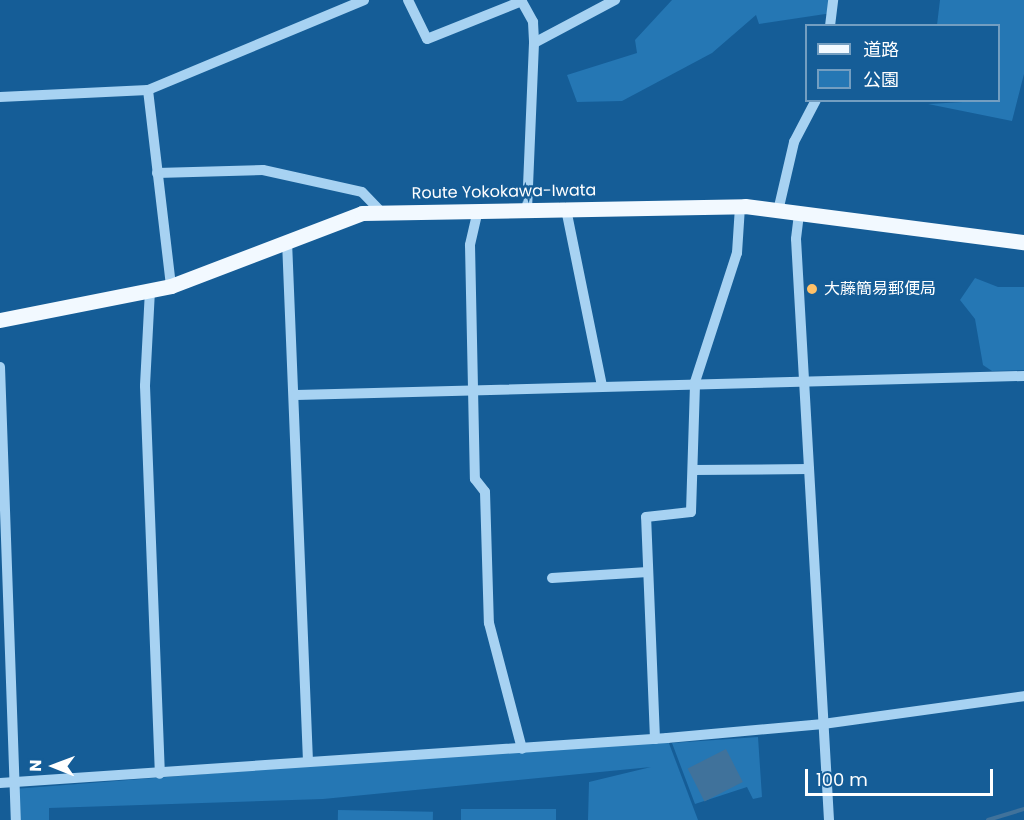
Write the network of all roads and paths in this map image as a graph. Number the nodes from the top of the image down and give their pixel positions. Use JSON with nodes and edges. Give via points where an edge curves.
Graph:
{"nodes":[{"id":1,"x":364,"y":0,"type":"edge"},
{"id":2,"x":408,"y":0,"type":"edge"},
{"id":3,"x":521,"y":0,"type":"edge"},
{"id":4,"x":615,"y":0,"type":"edge"},
{"id":5,"x":833,"y":0,"type":"edge"},
{"id":6,"x":830,"y":24,"type":"edge"},
{"id":7,"x":534,"y":43,"type":"junction"},
{"id":8,"x":148,"y":90,"type":"junction"},
{"id":9,"x":0,"y":96,"type":"edge"},
{"id":10,"x":815,"y":102,"type":"edge"},
{"id":11,"x":157,"y":172,"type":"junction"},
{"id":12,"x":740,"y":206,"type":"junction"},
{"id":13,"x":566,"y":209,"type":"junction"},
{"id":14,"x":478,"y":210,"type":"junction"},
{"id":15,"x":527,"y":210,"type":"junction"},
{"id":16,"x":778,"y":211,"type":"junction"},
{"id":17,"x":382,"y":213,"type":"junction"},
{"id":18,"x":799,"y":214,"type":"junction"},
{"id":19,"x":287,"y":241,"type":"junction"},
{"id":20,"x":1024,"y":242,"type":"edge"},
{"id":21,"x":171,"y":286,"type":"junction"},
{"id":22,"x":150,"y":290,"type":"junction"},
{"id":23,"x":0,"y":320,"type":"edge"},
{"id":24,"x":0,"y":367,"type":"edge"},
{"id":25,"x":1024,"y":376,"type":"edge"},
{"id":26,"x":804,"y":378,"type":"junction"},
{"id":27,"x":695,"y":382,"type":"junction"},
{"id":28,"x":602,"y":386,"type":"junction"},
{"id":29,"x":472,"y":390,"type":"junction"},
{"id":30,"x":296,"y":396,"type":"junction"},
{"id":31,"x":809,"y":468,"type":"junction"},
{"id":32,"x":693,"y":470,"type":"junction"},
{"id":33,"x":648,"y":572,"type":"junction"},
{"id":34,"x":4,"y":578,"type":"edge"},
{"id":35,"x":552,"y":578,"type":"dead end"},
{"id":36,"x":1024,"y":696,"type":"edge"},
{"id":37,"x":823,"y":724,"type":"junction"},
{"id":38,"x":655,"y":739,"type":"junction"},
{"id":39,"x":522,"y":749,"type":"junction"},
{"id":40,"x":308,"y":762,"type":"junction"},
{"id":41,"x":160,"y":774,"type":"junction"},
{"id":42,"x":0,"y":783,"type":"edge"},
{"id":43,"x":14,"y":784,"type":"junction"},
{"id":44,"x":16,"y":820,"type":"edge"},
{"id":45,"x":829,"y":820,"type":"edge"}],
"edges":[{"from":1,"to":8,"type":"street"},
{"from":2,"to":3,"type":"street","via":[[427,39]]},
{"from":3,"to":7,"type":"street","via":[[533,22]]},
{"from":4,"to":7,"type":"street"},
{"from":5,"to":6,"type":"street"},
{"from":7,"to":15,"type":"street"},
{"from":8,"to":9,"type":"street"},
{"from":8,"to":11,"type":"street"},
{"from":10,"to":16,"type":"street","via":[[794,142]]},
{"from":11,"to":17,"type":"street","via":[[262,170],[362,192]]},
{"from":11,"to":21,"type":"street"},
{"from":12,"to":13,"type":"main road","name":"Route Yokokawa-Iwata"},
{"from":12,"to":16,"type":"main road","name":"Route Yokokawa-Iwata"},
{"from":12,"to":27,"type":"street","via":[[737,253]]},
{"from":13,"to":15,"type":"main road","name":"Route Yokokawa-Iwata"},
{"from":13,"to":28,"type":"street"},
{"from":14,"to":15,"type":"main road","name":"Route Yokokawa-Iwata"},
{"from":14,"to":17,"type":"main road","name":"Route Yokokawa-Iwata"},
{"from":14,"to":29,"type":"street","via":[[470,245]]},
{"from":16,"to":18,"type":"main road","name":"Route Yokokawa-Iwata"},
{"from":17,"to":19,"type":"main road","name":"Route Yokokawa-Iwata","via":[[340,219]]},
{"from":18,"to":20,"type":"main road","name":"Route Yokokawa-Iwata"},
{"from":18,"to":26,"type":"street"},
{"from":19,"to":21,"type":"main road","name":"Route Yokokawa-Iwata"},
{"from":19,"to":30,"type":"street"},
{"from":21,"to":22,"type":"main road","name":"Route Yokokawa-Iwata"},
{"from":22,"to":23,"type":"main road","name":"Route Yokokawa-Iwata"},
{"from":22,"to":41,"type":"street","via":[[145,386]]},
{"from":24,"to":34,"type":"street"},
{"from":25,"to":26,"type":"street"},
{"from":26,"to":27,"type":"street"},
{"from":26,"to":31,"type":"street"},
{"from":27,"to":28,"type":"street"},
{"from":27,"to":32,"type":"street"},
{"from":28,"to":29,"type":"street"},
{"from":29,"to":30,"type":"street"},
{"from":29,"to":39,"type":"street","via":[[476,479],[485,492],[489,623]]},
{"from":30,"to":40,"type":"street"},
{"from":31,"to":32,"type":"street"},
{"from":31,"to":37,"type":"street"},
{"from":32,"to":33,"type":"street","via":[[691,513],[646,517]]},
{"from":33,"to":35,"type":"street"},
{"from":33,"to":38,"type":"street"},
{"from":34,"to":43,"type":"street"},
{"from":36,"to":37,"type":"street"},
{"from":37,"to":38,"type":"street"},
{"from":37,"to":45,"type":"street"},
{"from":38,"to":39,"type":"street"},
{"from":39,"to":40,"type":"street"},
{"from":40,"to":41,"type":"street"},
{"from":41,"to":43,"type":"street"},
{"from":42,"to":43,"type":"street"},
{"from":43,"to":44,"type":"street"}]}
